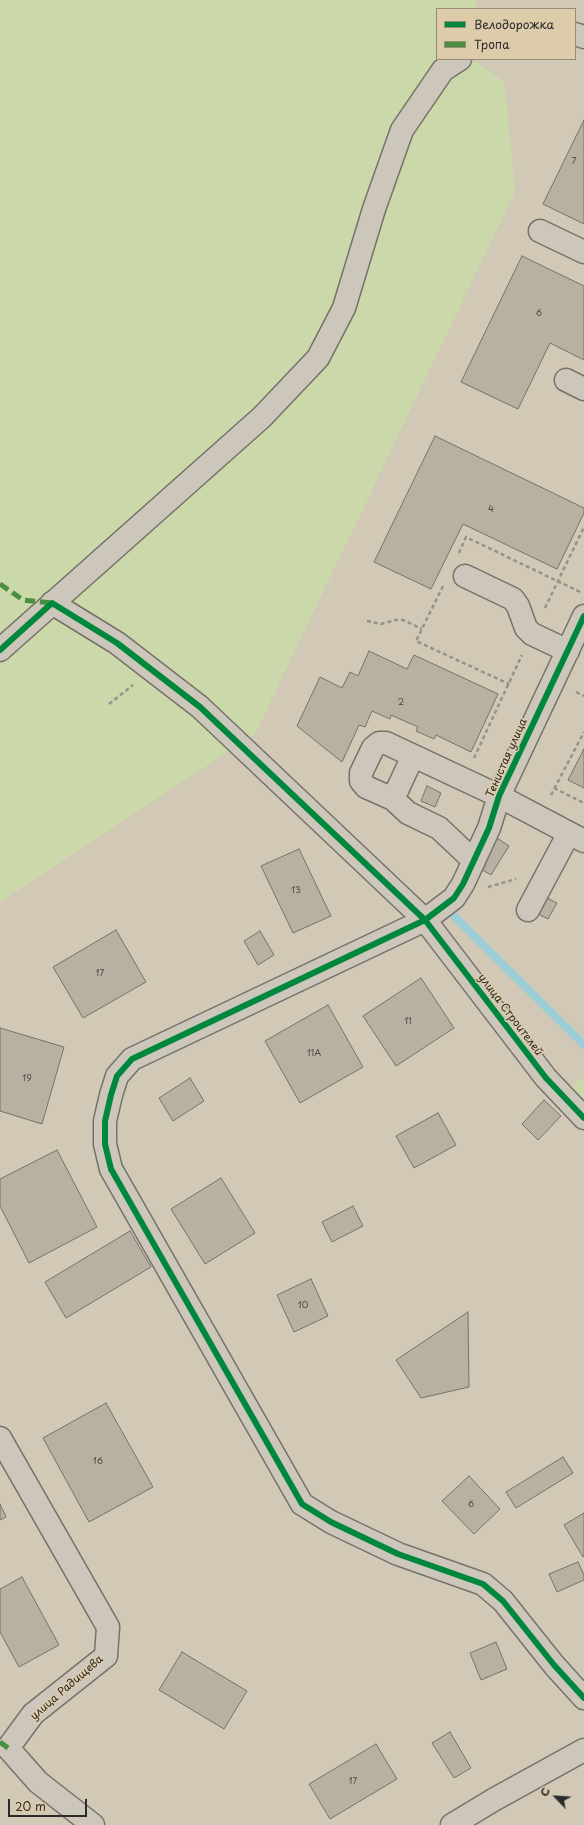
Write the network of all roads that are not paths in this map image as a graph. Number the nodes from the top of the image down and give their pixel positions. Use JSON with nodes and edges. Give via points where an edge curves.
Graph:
{"nodes":[{"id":1,"x":458,"y":60,"type":"edge"},
{"id":2,"x":540,"y":231,"type":"dead end"},
{"id":3,"x":584,"y":252,"type":"edge"},
{"id":4,"x":465,"y":576,"type":"dead end"},
{"id":5,"x":52,"y":603,"type":"junction"},
{"id":6,"x":578,"y":635,"type":"edge"},
{"id":7,"x":0,"y":650,"type":"edge"},
{"id":8,"x":413,"y":756,"type":"junction"},
{"id":9,"x":499,"y":796,"type":"junction"},
{"id":10,"x":393,"y":800,"type":"junction"},
{"id":11,"x":576,"y":837,"type":"edge"},
{"id":12,"x":474,"y":861,"type":"junction"},
{"id":13,"x":528,"y":910,"type":"dead end"},
{"id":14,"x":425,"y":920,"type":"junction"},
{"id":15,"x":584,"y":1118,"type":"edge"},
{"id":16,"x":0,"y":1438,"type":"edge"},
{"id":17,"x":584,"y":1698,"type":"edge"},
{"id":18,"x":584,"y":1750,"type":"edge"},
{"id":19,"x":93,"y":1825,"type":"edge"},
{"id":20,"x":452,"y":1825,"type":"edge"}],
"edges":[{"from":1,"to":5,"type":"street","via":[[443,70],[402,130],[374,209],[344,308],[318,358],[262,417]]},
{"from":2,"to":3,"type":"street"},
{"from":4,"to":6,"type":"street","via":[[513,599],[526,628],[532,634]]},
{"from":5,"to":7,"type":"street"},
{"from":5,"to":14,"type":"street","name":"улица Строителей","via":[[117,643],[200,707]]},
{"from":6,"to":9,"type":"street","name":"Тенистая улица"},
{"from":8,"to":9,"type":"street"},
{"from":8,"to":10,"type":"street"},
{"from":8,"to":10,"type":"street","via":[[386,743],[379,743],[373,748],[361,773],[361,781],[366,787]]},
{"from":9,"to":11,"type":"street"},
{"from":9,"to":12,"type":"street","name":"Тенистая улица","via":[[489,828]]},
{"from":10,"to":12,"type":"street","via":[[408,813],[439,828]]},
{"from":11,"to":13,"type":"street","via":[[549,869]]},
{"from":12,"to":14,"type":"street","name":"Тенистая улица","via":[[454,898]]},
{"from":14,"to":15,"type":"street","name":"улица Строителей","via":[[546,1078]]},
{"from":14,"to":17,"type":"street","name":"Тенистая улица","via":[[132,1060],[117,1076],[110,1095],[105,1121],[111,1169],[302,1504],[331,1522],[398,1554],[483,1584],[503,1601]]},
{"from":16,"to":19,"type":"street","name":"улица Радищева","via":[[108,1628],[106,1656],[33,1714],[8,1748],[38,1782]]},
{"from":18,"to":20,"type":"street"}]}
